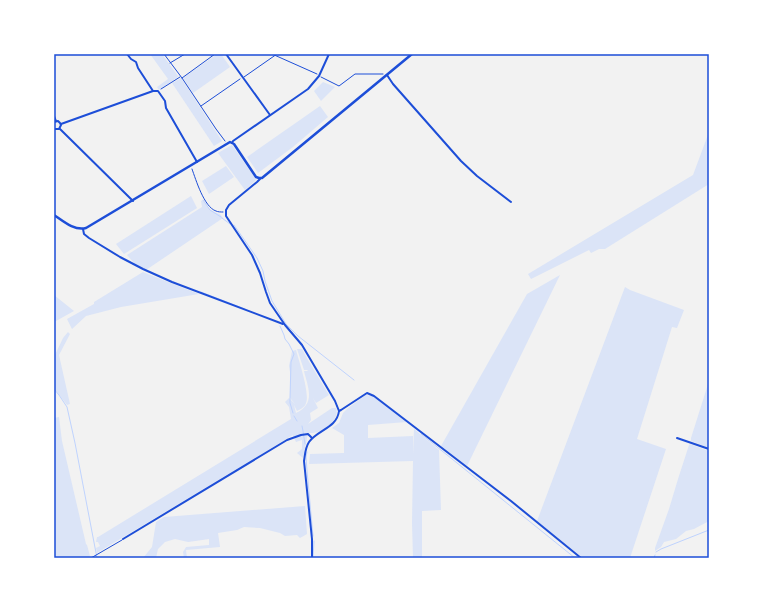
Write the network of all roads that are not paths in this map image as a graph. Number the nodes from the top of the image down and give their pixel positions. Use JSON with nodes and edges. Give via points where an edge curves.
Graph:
{"nodes":[{"id":1,"x":127,"y":54,"type":"edge"},
{"id":2,"x":226,"y":54,"type":"edge"},
{"id":3,"x":329,"y":54,"type":"edge"},
{"id":4,"x":412,"y":54,"type":"edge"},
{"id":5,"x":386,"y":75,"type":"junction"},
{"id":6,"x":153,"y":91,"type":"junction"},
{"id":7,"x":270,"y":115,"type":"junction"},
{"id":8,"x":54,"y":116,"type":"edge"},
{"id":9,"x":55,"y":122,"type":"edge"},
{"id":10,"x":61,"y":124,"type":"junction"},
{"id":11,"x":54,"y":129,"type":"edge"},
{"id":12,"x":60,"y":129,"type":"junction"},
{"id":13,"x":232,"y":143,"type":"junction"},
{"id":14,"x":197,"y":162,"type":"junction"},
{"id":15,"x":260,"y":178,"type":"junction"},
{"id":16,"x":133,"y":201,"type":"junction"},
{"id":17,"x":511,"y":202,"type":"dead end"},
{"id":18,"x":54,"y":216,"type":"edge"},
{"id":19,"x":83,"y":229,"type":"junction"},
{"id":20,"x":285,"y":325,"type":"junction"},
{"id":21,"x":339,"y":411,"type":"junction"},
{"id":22,"x":312,"y":438,"type":"junction"},
{"id":23,"x":677,"y":438,"type":"dead end"},
{"id":24,"x":709,"y":449,"type":"edge"},
{"id":25,"x":123,"y":539,"type":"joint"},
{"id":26,"x":91,"y":558,"type":"edge"},
{"id":27,"x":312,"y":558,"type":"edge"},
{"id":28,"x":581,"y":558,"type":"edge"}],
"edges":[{"from":1,"to":6,"type":"street","via":[[136,62]]},
{"from":2,"to":7,"type":"street"},
{"from":3,"to":7,"type":"street","via":[[319,76],[308,89]]},
{"from":4,"to":5,"type":"street"},
{"from":5,"to":15,"type":"street"},
{"from":5,"to":17,"type":"street","via":[[461,161]]},
{"from":6,"to":10,"type":"street"},
{"from":6,"to":14,"type":"street","via":[[158,91],[165,102]]},
{"from":7,"to":13,"type":"street"},
{"from":8,"to":9,"type":"street"},
{"from":9,"to":10,"type":"street"},
{"from":10,"to":12,"type":"street"},
{"from":11,"to":12,"type":"street"},
{"from":12,"to":16,"type":"street"},
{"from":13,"to":14,"type":"street","via":[[227,143]]},
{"from":13,"to":15,"type":"street","via":[[256,177]]},
{"from":14,"to":16,"type":"street"},
{"from":15,"to":20,"type":"street","via":[[230,203],[225,212],[252,255],[268,298]]},
{"from":16,"to":19,"type":"street"},
{"from":18,"to":19,"type":"street","via":[[73,227]]},
{"from":19,"to":20,"type":"street","via":[[89,238],[143,269]]},
{"from":20,"to":21,"type":"street","via":[[302,346]]},
{"from":21,"to":22,"type":"street","via":[[334,423]]},
{"from":21,"to":28,"type":"street","via":[[367,393],[374,396]]},
{"from":22,"to":25,"type":"street","via":[[308,434],[287,440]]},
{"from":22,"to":27,"type":"street","via":[[307,444],[304,461]]},
{"from":23,"to":24,"type":"street"},
{"from":25,"to":26,"type":"lane"}]}
